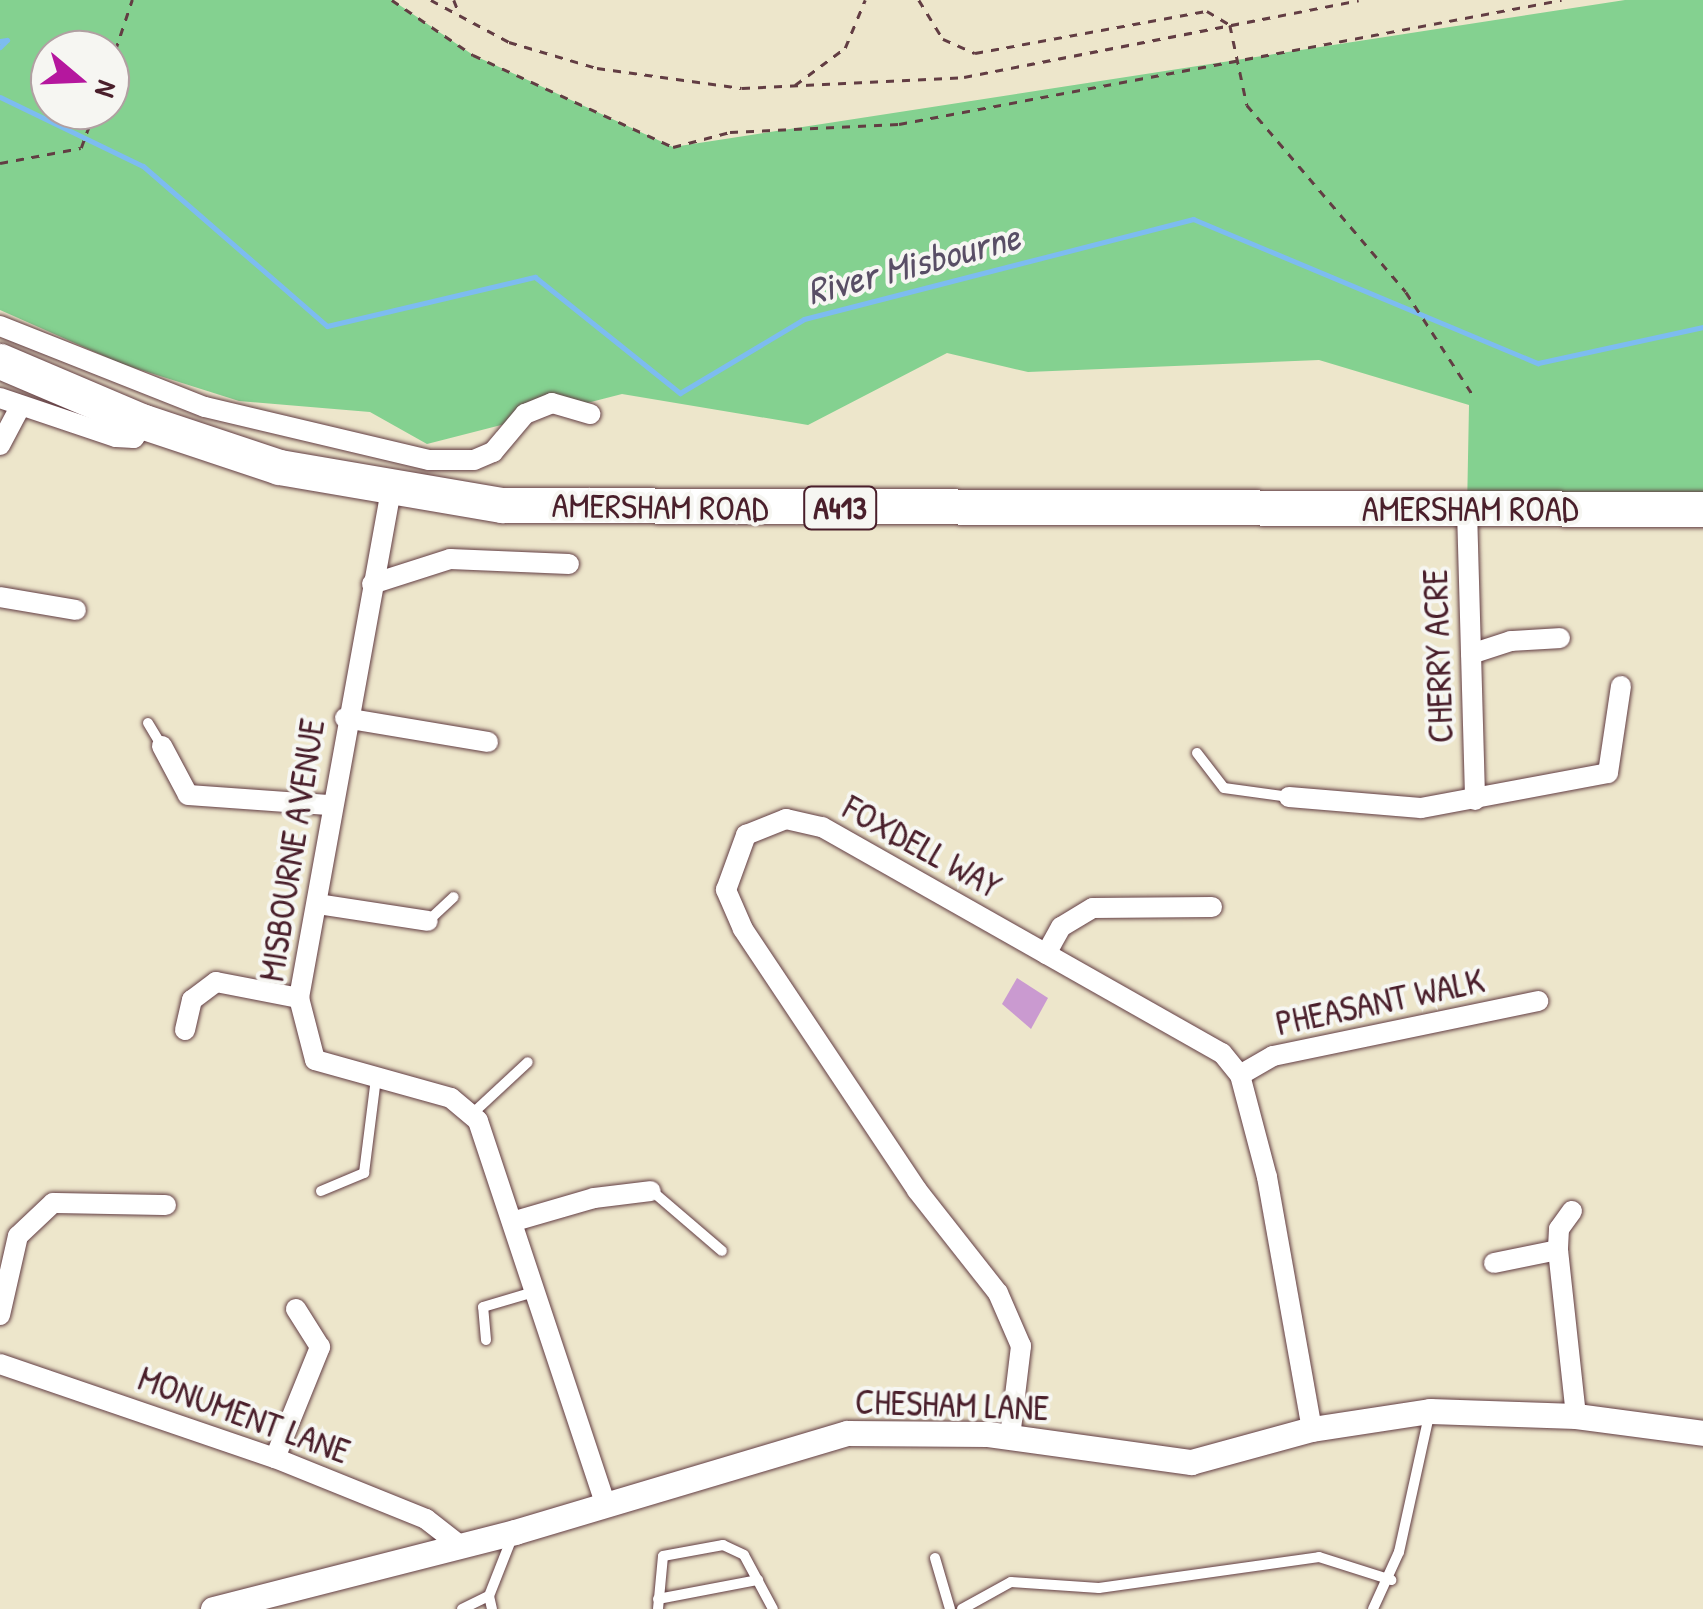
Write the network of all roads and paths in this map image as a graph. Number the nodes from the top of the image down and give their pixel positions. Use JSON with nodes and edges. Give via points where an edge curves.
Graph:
{"nodes":[{"id":1,"x":132,"y":0,"type":"edge"},
{"id":2,"x":392,"y":0,"type":"edge"},
{"id":3,"x":431,"y":0,"type":"edge"},
{"id":4,"x":454,"y":0,"type":"edge"},
{"id":5,"x":865,"y":0,"type":"edge"},
{"id":6,"x":919,"y":0,"type":"edge"},
{"id":7,"x":1358,"y":0,"type":"edge"},
{"id":8,"x":1561,"y":0,"type":"edge"},
{"id":9,"x":459,"y":15,"type":"junction"},
{"id":10,"x":1230,"y":24,"type":"junction"},
{"id":11,"x":122,"y":30,"type":"edge"},
{"id":12,"x":1236,"y":62,"type":"junction"},
{"id":13,"x":794,"y":86,"type":"junction"},
{"id":14,"x":89,"y":130,"type":"edge"},
{"id":15,"x":0,"y":163,"type":"edge"},
{"id":16,"x":0,"y":326,"type":"edge"},
{"id":17,"x":0,"y":361,"type":"edge"},
{"id":18,"x":1473,"y":395,"type":"dead end"},
{"id":19,"x":0,"y":398,"type":"edge"},
{"id":20,"x":20,"y":407,"type":"junction"},
{"id":21,"x":590,"y":414,"type":"dead end"},
{"id":22,"x":144,"y":422,"type":"junction"},
{"id":23,"x":0,"y":446,"type":"edge"},
{"id":24,"x":390,"y":490,"type":"junction"},
{"id":25,"x":1703,"y":508,"type":"edge"},
{"id":26,"x":1466,"y":510,"type":"junction"},
{"id":27,"x":568,"y":564,"type":"dead end"},
{"id":28,"x":372,"y":584,"type":"junction"},
{"id":29,"x":0,"y":598,"type":"edge"},
{"id":30,"x":76,"y":610,"type":"dead end"},
{"id":31,"x":1560,"y":638,"type":"dead end"},
{"id":32,"x":1471,"y":654,"type":"junction"},
{"id":33,"x":1622,"y":686,"type":"dead end"},
{"id":34,"x":345,"y":718,"type":"junction"},
{"id":35,"x":148,"y":723,"type":"dead end"},
{"id":36,"x":488,"y":742,"type":"dead end"},
{"id":37,"x":162,"y":746,"type":"joint"},
{"id":38,"x":1197,"y":753,"type":"dead end"},
{"id":39,"x":1289,"y":797,"type":"joint"},
{"id":40,"x":1475,"y":800,"type":"junction"},
{"id":41,"x":328,"y":805,"type":"junction"},
{"id":42,"x":454,"y":897,"type":"dead end"},
{"id":43,"x":318,"y":904,"type":"junction"},
{"id":44,"x":1212,"y":907,"type":"dead end"},
{"id":45,"x":428,"y":921,"type":"joint"},
{"id":46,"x":1046,"y":954,"type":"junction"},
{"id":47,"x":299,"y":998,"type":"junction"},
{"id":48,"x":1538,"y":1001,"type":"dead end"},
{"id":49,"x":185,"y":1030,"type":"dead end"},
{"id":50,"x":528,"y":1062,"type":"dead end"},
{"id":51,"x":1240,"y":1075,"type":"junction"},
{"id":52,"x":376,"y":1077,"type":"junction"},
{"id":53,"x":471,"y":1115,"type":"junction"},
{"id":54,"x":651,"y":1190,"type":"joint"},
{"id":55,"x":321,"y":1192,"type":"dead end"},
{"id":56,"x":166,"y":1205,"type":"dead end"},
{"id":57,"x":1572,"y":1211,"type":"dead end"},
{"id":58,"x":515,"y":1221,"type":"junction"},
{"id":59,"x":1558,"y":1250,"type":"junction"},
{"id":60,"x":722,"y":1252,"type":"dead end"},
{"id":61,"x":1494,"y":1263,"type":"dead end"},
{"id":62,"x":538,"y":1291,"type":"junction"},
{"id":63,"x":296,"y":1310,"type":"dead end"},
{"id":64,"x":0,"y":1315,"type":"edge"},
{"id":65,"x":486,"y":1340,"type":"dead end"},
{"id":66,"x":0,"y":1364,"type":"edge"},
{"id":67,"x":1430,"y":1411,"type":"junction"},
{"id":68,"x":1576,"y":1416,"type":"junction"},
{"id":69,"x":1312,"y":1429,"type":"junction"},
{"id":70,"x":1703,"y":1433,"type":"edge"},
{"id":71,"x":1010,"y":1436,"type":"junction"},
{"id":72,"x":275,"y":1458,"type":"junction"},
{"id":73,"x":606,"y":1506,"type":"junction"},
{"id":74,"x":515,"y":1532,"type":"junction"},
{"id":75,"x":458,"y":1544,"type":"junction"},
{"id":76,"x":935,"y":1558,"type":"dead end"},
{"id":77,"x":758,"y":1580,"type":"junction"},
{"id":78,"x":1391,"y":1580,"type":"junction"},
{"id":79,"x":489,"y":1596,"type":"junction"},
{"id":80,"x":658,"y":1604,"type":"edge"},
{"id":81,"x":213,"y":1609,"type":"edge"},
{"id":82,"x":462,"y":1609,"type":"edge"},
{"id":83,"x":492,"y":1609,"type":"edge"},
{"id":84,"x":773,"y":1609,"type":"edge"},
{"id":85,"x":950,"y":1609,"type":"edge"},
{"id":86,"x":962,"y":1609,"type":"edge"},
{"id":87,"x":1372,"y":1609,"type":"edge"}],
"edges":[{"from":1,"to":11,"type":"path"},
{"from":2,"to":12,"type":"path","via":[[474,55],[673,147],[730,132],[899,124]]},
{"from":3,"to":9,"type":"path"},
{"from":4,"to":9,"type":"path"},
{"from":5,"to":13,"type":"path","via":[[846,48]]},
{"from":6,"to":10,"type":"path","via":[[943,39],[975,53],[1207,11]]},
{"from":7,"to":10,"type":"path"},
{"from":8,"to":12,"type":"path"},
{"from":9,"to":13,"type":"path","via":[[509,42],[597,68],[742,88]]},
{"from":10,"to":12,"type":"path"},
{"from":10,"to":13,"type":"path","via":[[964,78]]},
{"from":12,"to":18,"type":"path","via":[[1246,105],[1406,292]]},
{"from":14,"to":15,"type":"path","via":[[81,148]]},
{"from":16,"to":21,"type":"street","via":[[205,407],[429,460],[474,460],[493,452],[524,414],[552,402]]},
{"from":17,"to":22,"type":"highway","name":"AMERSHAM ROAD","number":"A413"},
{"from":19,"to":20,"type":"street"},
{"from":20,"to":22,"type":"street","via":[[116,438],[134,438]]},
{"from":20,"to":23,"type":"street"},
{"from":22,"to":24,"type":"highway","name":"AMERSHAM ROAD","number":"A413","via":[[279,467]]},
{"from":24,"to":26,"type":"highway","name":"AMERSHAM ROAD","number":"A413","via":[[502,505]]},
{"from":24,"to":28,"type":"street","name":"MISBOURNE AVENUE"},
{"from":25,"to":26,"type":"highway","name":"AMERSHAM ROAD","number":"A413"},
{"from":26,"to":32,"type":"street","name":"CHERRY ACRE"},
{"from":27,"to":28,"type":"street","via":[[450,559]]},
{"from":28,"to":34,"type":"street","name":"MISBOURNE AVENUE"},
{"from":29,"to":30,"type":"street"},
{"from":31,"to":32,"type":"street","via":[[1511,641]]},
{"from":32,"to":40,"type":"street","name":"CHERRY ACRE"},
{"from":33,"to":40,"type":"street","via":[[1608,772]]},
{"from":34,"to":36,"type":"street"},
{"from":34,"to":41,"type":"street","name":"MISBOURNE AVENUE"},
{"from":35,"to":37,"type":"lane"},
{"from":37,"to":41,"type":"street","via":[[188,795]]},
{"from":38,"to":39,"type":"lane","via":[[1224,788]]},
{"from":39,"to":40,"type":"street","via":[[1421,808]]},
{"from":41,"to":43,"type":"street","name":"MISBOURNE AVENUE"},
{"from":42,"to":45,"type":"lane"},
{"from":43,"to":45,"type":"street"},
{"from":43,"to":47,"type":"street","name":"MISBOURNE AVENUE"},
{"from":44,"to":46,"type":"street","via":[[1093,908],[1061,926]]},
{"from":46,"to":51,"type":"street","name":"FOXDELL WAY","via":[[1222,1053]]},
{"from":46,"to":71,"type":"street","name":"FOXDELL WAY","via":[[822,827],[786,819],[746,834],[726,890],[818,1048],[998,1293],[1020,1346]]},
{"from":47,"to":49,"type":"street","via":[[216,982],[192,1000]]},
{"from":47,"to":52,"type":"street","name":"MISBOURNE AVENUE","via":[[315,1060]]},
{"from":48,"to":51,"type":"street","name":"PHEASANT WALK","via":[[1273,1056]]},
{"from":50,"to":53,"type":"lane"},
{"from":51,"to":69,"type":"street","via":[[1267,1178]]},
{"from":52,"to":53,"type":"street","name":"MISBOURNE AVENUE","via":[[451,1098]]},
{"from":52,"to":55,"type":"lane","via":[[364,1173]]},
{"from":53,"to":58,"type":"street"},
{"from":54,"to":58,"type":"street"},
{"from":54,"to":60,"type":"lane"},
{"from":56,"to":64,"type":"street","via":[[53,1203],[18,1236]]},
{"from":57,"to":59,"type":"street","via":[[1559,1229]]},
{"from":58,"to":62,"type":"street"},
{"from":59,"to":61,"type":"street"},
{"from":59,"to":68,"type":"street"},
{"from":62,"to":65,"type":"lane","via":[[482,1306]]},
{"from":62,"to":73,"type":"street"},
{"from":63,"to":72,"type":"street","via":[[320,1347]]},
{"from":66,"to":72,"type":"street","name":"MONUMENT LANE"},
{"from":67,"to":68,"type":"street","name":"CHESHAM LANE"},
{"from":67,"to":69,"type":"street","name":"CHESHAM LANE"},
{"from":67,"to":78,"type":"lane"},
{"from":68,"to":70,"type":"street","name":"CHESHAM LANE"},
{"from":69,"to":71,"type":"street","name":"CHESHAM LANE","via":[[1191,1462]]},
{"from":71,"to":73,"type":"street","name":"CHESHAM LANE","via":[[847,1433]]},
{"from":72,"to":75,"type":"street","name":"MONUMENT LANE","via":[[426,1519]]},
{"from":73,"to":74,"type":"street","name":"CHESHAM LANE"},
{"from":74,"to":75,"type":"street","name":"CHESHAM LANE"},
{"from":74,"to":79,"type":"lane"},
{"from":75,"to":81,"type":"street","name":"CHESHAM LANE"},
{"from":76,"to":85,"type":"lane"},
{"from":77,"to":80,"type":"lane"},
{"from":77,"to":80,"type":"lane","via":[[734,1546],[670,1551],[659,1568]]},
{"from":77,"to":84,"type":"lane"},
{"from":78,"to":86,"type":"lane","via":[[1319,1557],[1099,1588],[1012,1582]]},
{"from":78,"to":87,"type":"lane"},
{"from":79,"to":82,"type":"lane"},
{"from":79,"to":83,"type":"lane"}]}
